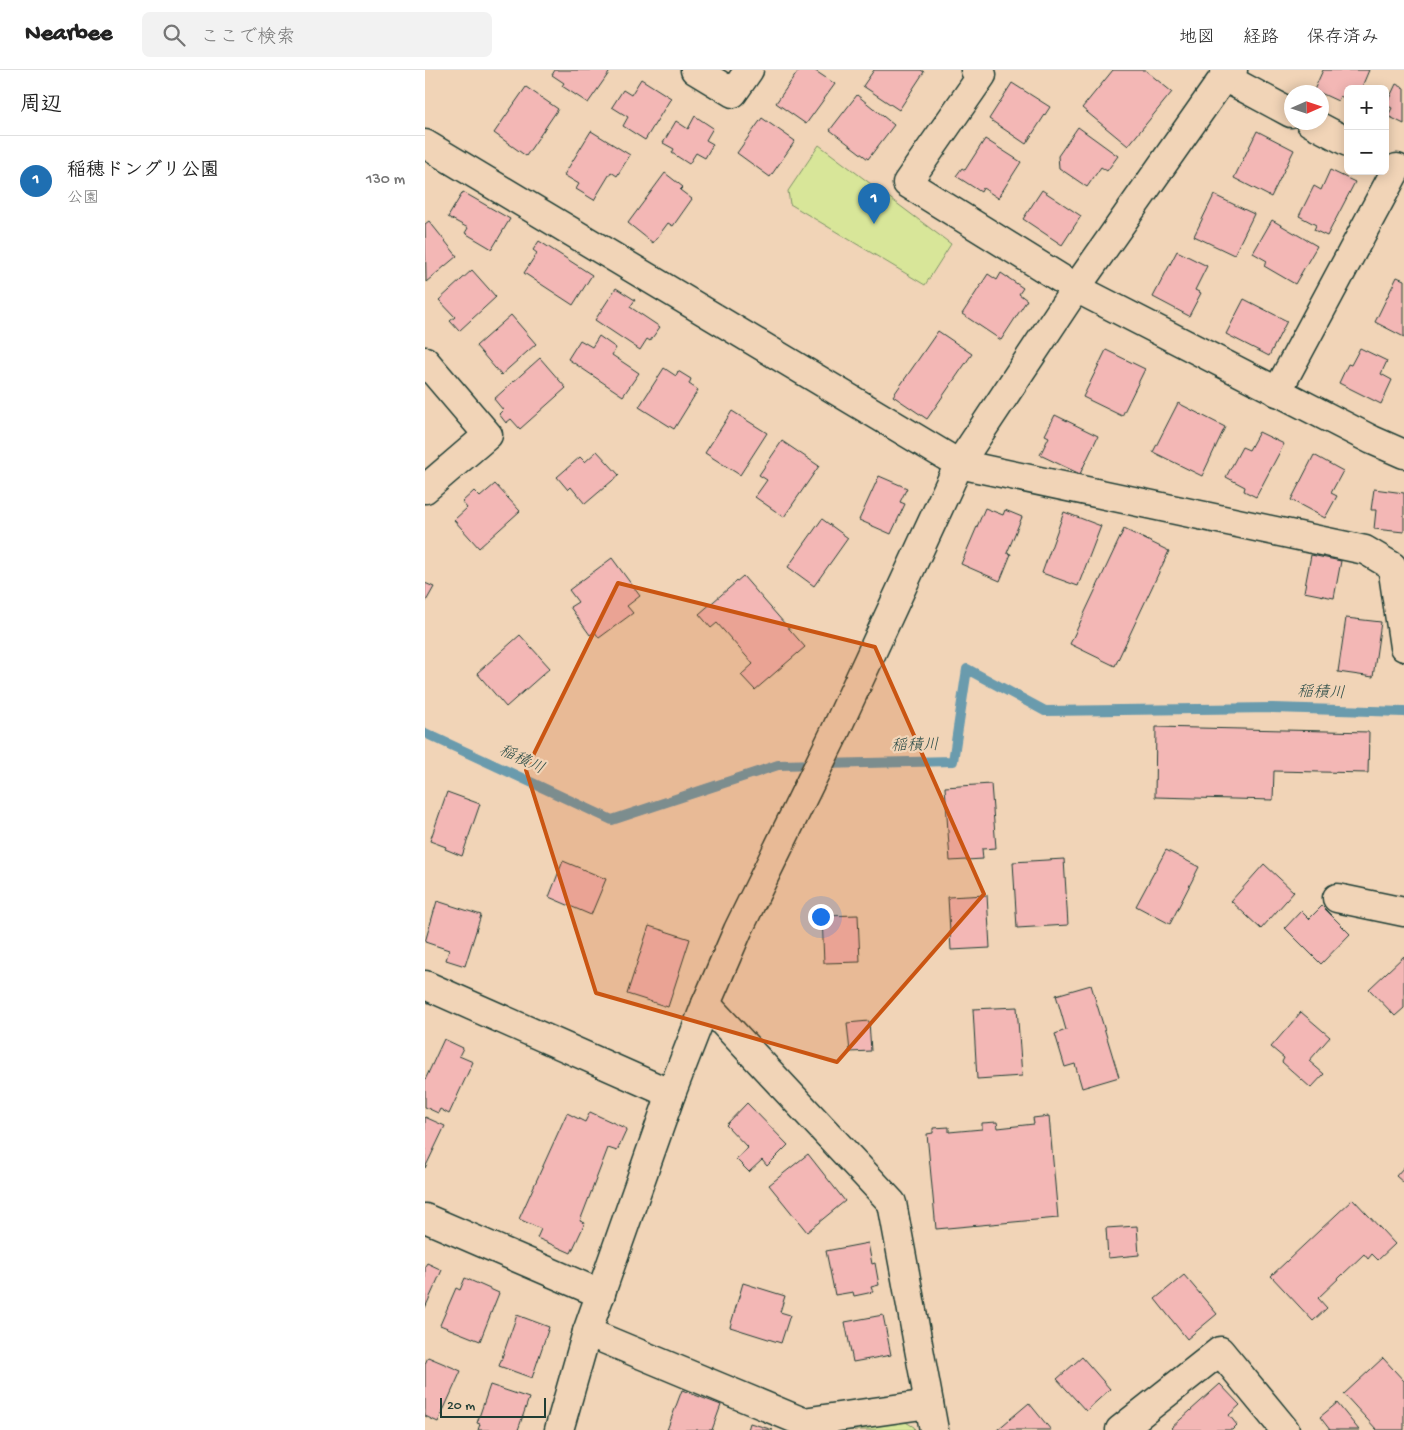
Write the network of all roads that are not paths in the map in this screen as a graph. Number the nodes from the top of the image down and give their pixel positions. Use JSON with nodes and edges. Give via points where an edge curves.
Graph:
{"nodes":[{"id":1,"x":695,"y":70,"type":"edge"},
{"id":2,"x":749,"y":70,"type":"edge"},
{"id":3,"x":975,"y":70,"type":"edge"},
{"id":4,"x":1229,"y":74,"type":"edge"},
{"id":5,"x":1284,"y":109,"type":"edge"},
{"id":6,"x":1325,"y":130,"type":"edge"},
{"id":7,"x":1344,"y":140,"type":"edge"},
{"id":8,"x":425,"y":144,"type":"edge"},
{"id":9,"x":1395,"y":167,"type":"edge"},
{"id":10,"x":1076,"y":288,"type":"junction"},
{"id":11,"x":425,"y":362,"type":"edge"},
{"id":12,"x":1277,"y":392,"type":"junction"},
{"id":13,"x":1404,"y":454,"type":"edge"},
{"id":14,"x":959,"y":464,"type":"junction"},
{"id":15,"x":425,"y":489,"type":"edge"},
{"id":16,"x":1404,"y":647,"type":"edge"},
{"id":17,"x":1337,"y":898,"type":"dead end"},
{"id":18,"x":1404,"y":912,"type":"edge"},
{"id":19,"x":425,"y":985,"type":"edge"},
{"id":20,"x":706,"y":1004,"type":"junction"},
{"id":21,"x":671,"y":1094,"type":"junction"},
{"id":22,"x":425,"y":1218,"type":"edge"},
{"id":23,"x":601,"y":1294,"type":"junction"},
{"id":24,"x":587,"y":1332,"type":"junction"},
{"id":25,"x":931,"y":1417,"type":"edge"},
{"id":26,"x":559,"y":1430,"type":"edge"},
{"id":27,"x":1120,"y":1430,"type":"edge"},
{"id":28,"x":1285,"y":1430,"type":"edge"}],
"edges":[{"from":1,"to":2,"type":"street","via":[[733,93]]},
{"from":3,"to":10,"type":"street","via":[[982,75],[907,183]]},
{"from":4,"to":5,"type":"street"},
{"from":4,"to":10,"type":"street"},
{"from":6,"to":7,"type":"street"},
{"from":8,"to":14,"type":"street"},
{"from":9,"to":12,"type":"street"},
{"from":10,"to":12,"type":"street"},
{"from":10,"to":14,"type":"street"},
{"from":11,"to":15,"type":"street","via":[[488,435]]},
{"from":12,"to":13,"type":"street"},
{"from":14,"to":16,"type":"street","via":[[1365,550],[1392,566]]},
{"from":14,"to":20,"type":"street"},
{"from":17,"to":18,"type":"street"},
{"from":19,"to":21,"type":"street"},
{"from":20,"to":21,"type":"street"},
{"from":20,"to":25,"type":"street","via":[[892,1204]]},
{"from":21,"to":23,"type":"street"},
{"from":22,"to":23,"type":"street"},
{"from":23,"to":24,"type":"street"},
{"from":24,"to":25,"type":"street","via":[[803,1422]]},
{"from":24,"to":26,"type":"street"},
{"from":27,"to":28,"type":"street","via":[[1220,1351]]}]}
